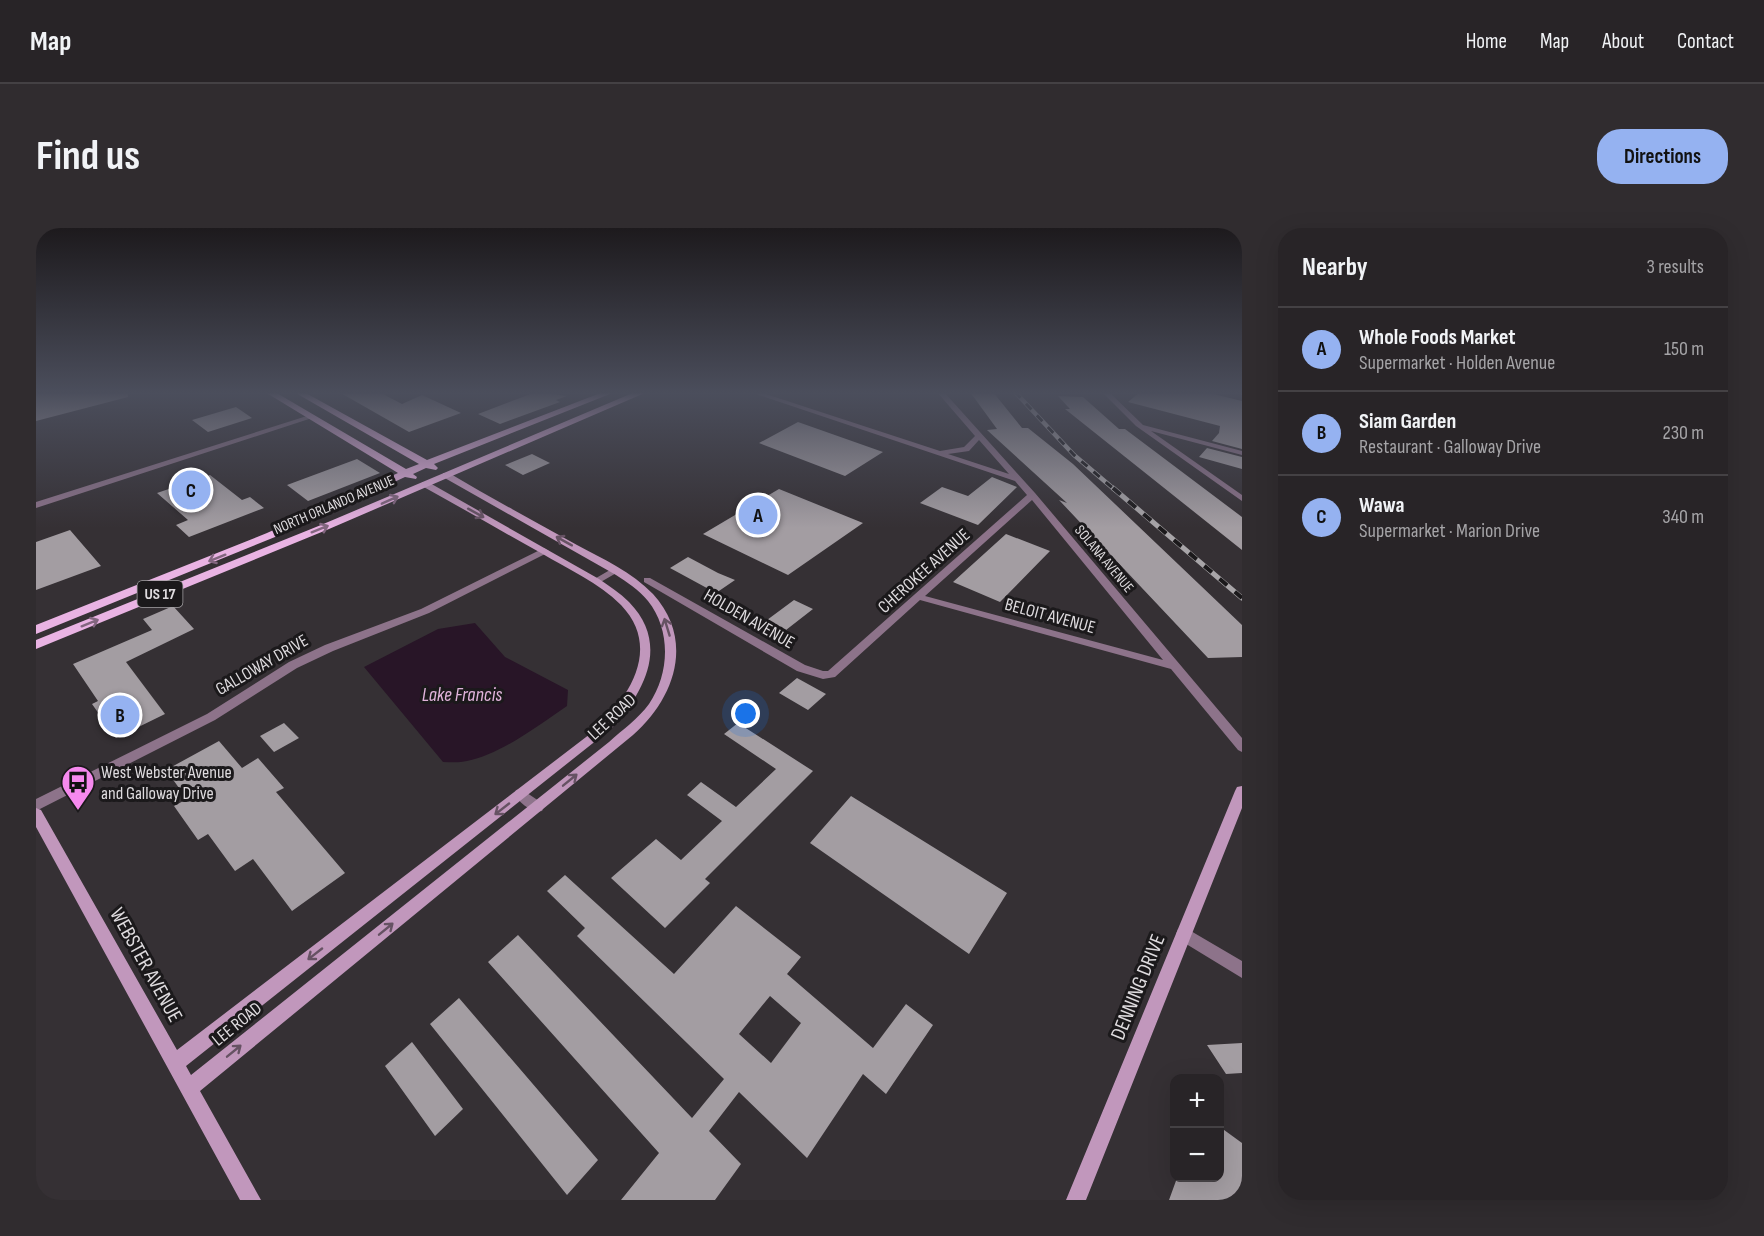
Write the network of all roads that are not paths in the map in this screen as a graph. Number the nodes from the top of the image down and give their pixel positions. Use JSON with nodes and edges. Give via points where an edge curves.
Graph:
{"nodes":[{"id":1,"x":247,"y":437,"type":"edge"},
{"id":2,"x":345,"y":437,"type":"edge"},
{"id":3,"x":379,"y":437,"type":"edge"},
{"id":4,"x":495,"y":437,"type":"edge"},
{"id":5,"x":534,"y":437,"type":"edge"},
{"id":6,"x":889,"y":437,"type":"edge"},
{"id":7,"x":977,"y":437,"type":"edge"},
{"id":8,"x":979,"y":437,"type":"edge"},
{"id":9,"x":1155,"y":437,"type":"edge"},
{"id":10,"x":1184,"y":437,"type":"edge"},
{"id":11,"x":930,"y":451,"type":"junction"},
{"id":12,"x":1242,"y":453,"type":"edge"},
{"id":13,"x":426,"y":464,"type":"junction"},
{"id":14,"x":405,"y":473,"type":"junction"},
{"id":15,"x":446,"y":475,"type":"junction"},
{"id":16,"x":1018,"y":479,"type":"junction"},
{"id":17,"x":425,"y":484,"type":"junction"},
{"id":18,"x":1032,"y":495,"type":"junction"},
{"id":19,"x":1242,"y":499,"type":"edge"},
{"id":20,"x":36,"y":505,"type":"edge"},
{"id":21,"x":544,"y":551,"type":"junction"},
{"id":22,"x":615,"y":570,"type":"junction"},
{"id":23,"x":647,"y":580,"type":"dead end"},
{"id":24,"x":596,"y":581,"type":"junction"},
{"id":25,"x":919,"y":597,"type":"junction"},
{"id":26,"x":36,"y":630,"type":"edge"},
{"id":27,"x":36,"y":645,"type":"edge"},
{"id":28,"x":1173,"y":666,"type":"junction"},
{"id":29,"x":837,"y":671,"type":"joint"},
{"id":30,"x":1242,"y":747,"type":"edge"},
{"id":31,"x":1242,"y":791,"type":"edge"},
{"id":32,"x":521,"y":794,"type":"junction"},
{"id":33,"x":36,"y":805,"type":"edge"},
{"id":34,"x":537,"y":807,"type":"junction"},
{"id":35,"x":36,"y":814,"type":"edge"},
{"id":36,"x":1184,"y":934,"type":"junction"},
{"id":37,"x":1242,"y":970,"type":"edge"},
{"id":38,"x":175,"y":1063,"type":"junction"},
{"id":39,"x":189,"y":1088,"type":"junction"},
{"id":40,"x":251,"y":1200,"type":"edge"},
{"id":41,"x":1076,"y":1200,"type":"edge"}],
"edges":[{"from":1,"to":20,"type":"street"},
{"from":2,"to":14,"type":"main road","name":"LEE ROAD"},
{"from":3,"to":13,"type":"main road","name":"LEE ROAD"},
{"from":4,"to":13,"type":"main road","name":"NORTH ORLANDO AVENUE","number":"US 17"},
{"from":5,"to":15,"type":"main road","name":"NORTH ORLANDO AVENUE","number":"US 17"},
{"from":6,"to":11,"type":"street"},
{"from":7,"to":11,"type":"street","via":[[966,449]]},
{"from":8,"to":16,"type":"street","name":"SOLANA AVENUE"},
{"from":9,"to":19,"type":"street"},
{"from":10,"to":12,"type":"street"},
{"from":11,"to":16,"type":"street"},
{"from":13,"to":14,"type":"main road","name":"NORTH ORLANDO AVENUE","number":"US 17"},
{"from":13,"to":15,"type":"main road","name":"LEE ROAD"},
{"from":14,"to":17,"type":"main road","name":"LEE ROAD"},
{"from":14,"to":26,"type":"main road","name":"NORTH ORLANDO AVENUE","number":"US 17","one_way":true,"via":[[244,547]]},
{"from":15,"to":17,"type":"main road","name":"NORTH ORLANDO AVENUE","number":"US 17"},
{"from":22,"to":15,"type":"street","name":"LEE ROAD","one_way":true},
{"from":16,"to":18,"type":"street","name":"SOLANA AVENUE"},
{"from":17,"to":21,"type":"street","name":"LEE ROAD","one_way":true},
{"from":27,"to":17,"type":"main road","name":"NORTH ORLANDO AVENUE","number":"US 17","one_way":true},
{"from":18,"to":25,"type":"street","name":"CHEROKEE AVENUE"},
{"from":18,"to":28,"type":"street","name":"SOLANA AVENUE"},
{"from":21,"to":24,"type":"street","name":"LEE ROAD"},
{"from":21,"to":33,"type":"street","name":"GALLOWAY DRIVE","via":[[425,612],[293,665],[211,717]]},
{"from":22,"to":24,"type":"street"},
{"from":34,"to":22,"type":"street","name":"LEE ROAD","one_way":true,"via":[[636,726],[662,692],[672,651],[664,616],[638,585]]},
{"from":23,"to":29,"type":"street","name":"HOLDEN AVENUE","via":[[801,668],[823,675]]},
{"from":24,"to":32,"type":"street","name":"LEE ROAD","via":[[625,604],[641,628],[645,646],[640,676],[626,706],[611,723]]},
{"from":25,"to":28,"type":"street","name":"BELOIT AVENUE"},
{"from":25,"to":29,"type":"street","name":"CHEROKEE AVENUE"},
{"from":28,"to":30,"type":"street","name":"SOLANA AVENUE"},
{"from":31,"to":36,"type":"street","name":"DENNING DRIVE"},
{"from":32,"to":34,"type":"street"},
{"from":32,"to":38,"type":"street","name":"LEE ROAD","one_way":true},
{"from":39,"to":34,"type":"street","name":"LEE ROAD","one_way":true},
{"from":35,"to":38,"type":"street","name":"WEBSTER AVENUE"},
{"from":36,"to":37,"type":"street"},
{"from":36,"to":41,"type":"street","name":"DENNING DRIVE"},
{"from":38,"to":39,"type":"street","name":"WEBSTER AVENUE"},
{"from":39,"to":40,"type":"street","name":"WEBSTER AVENUE"}]}
